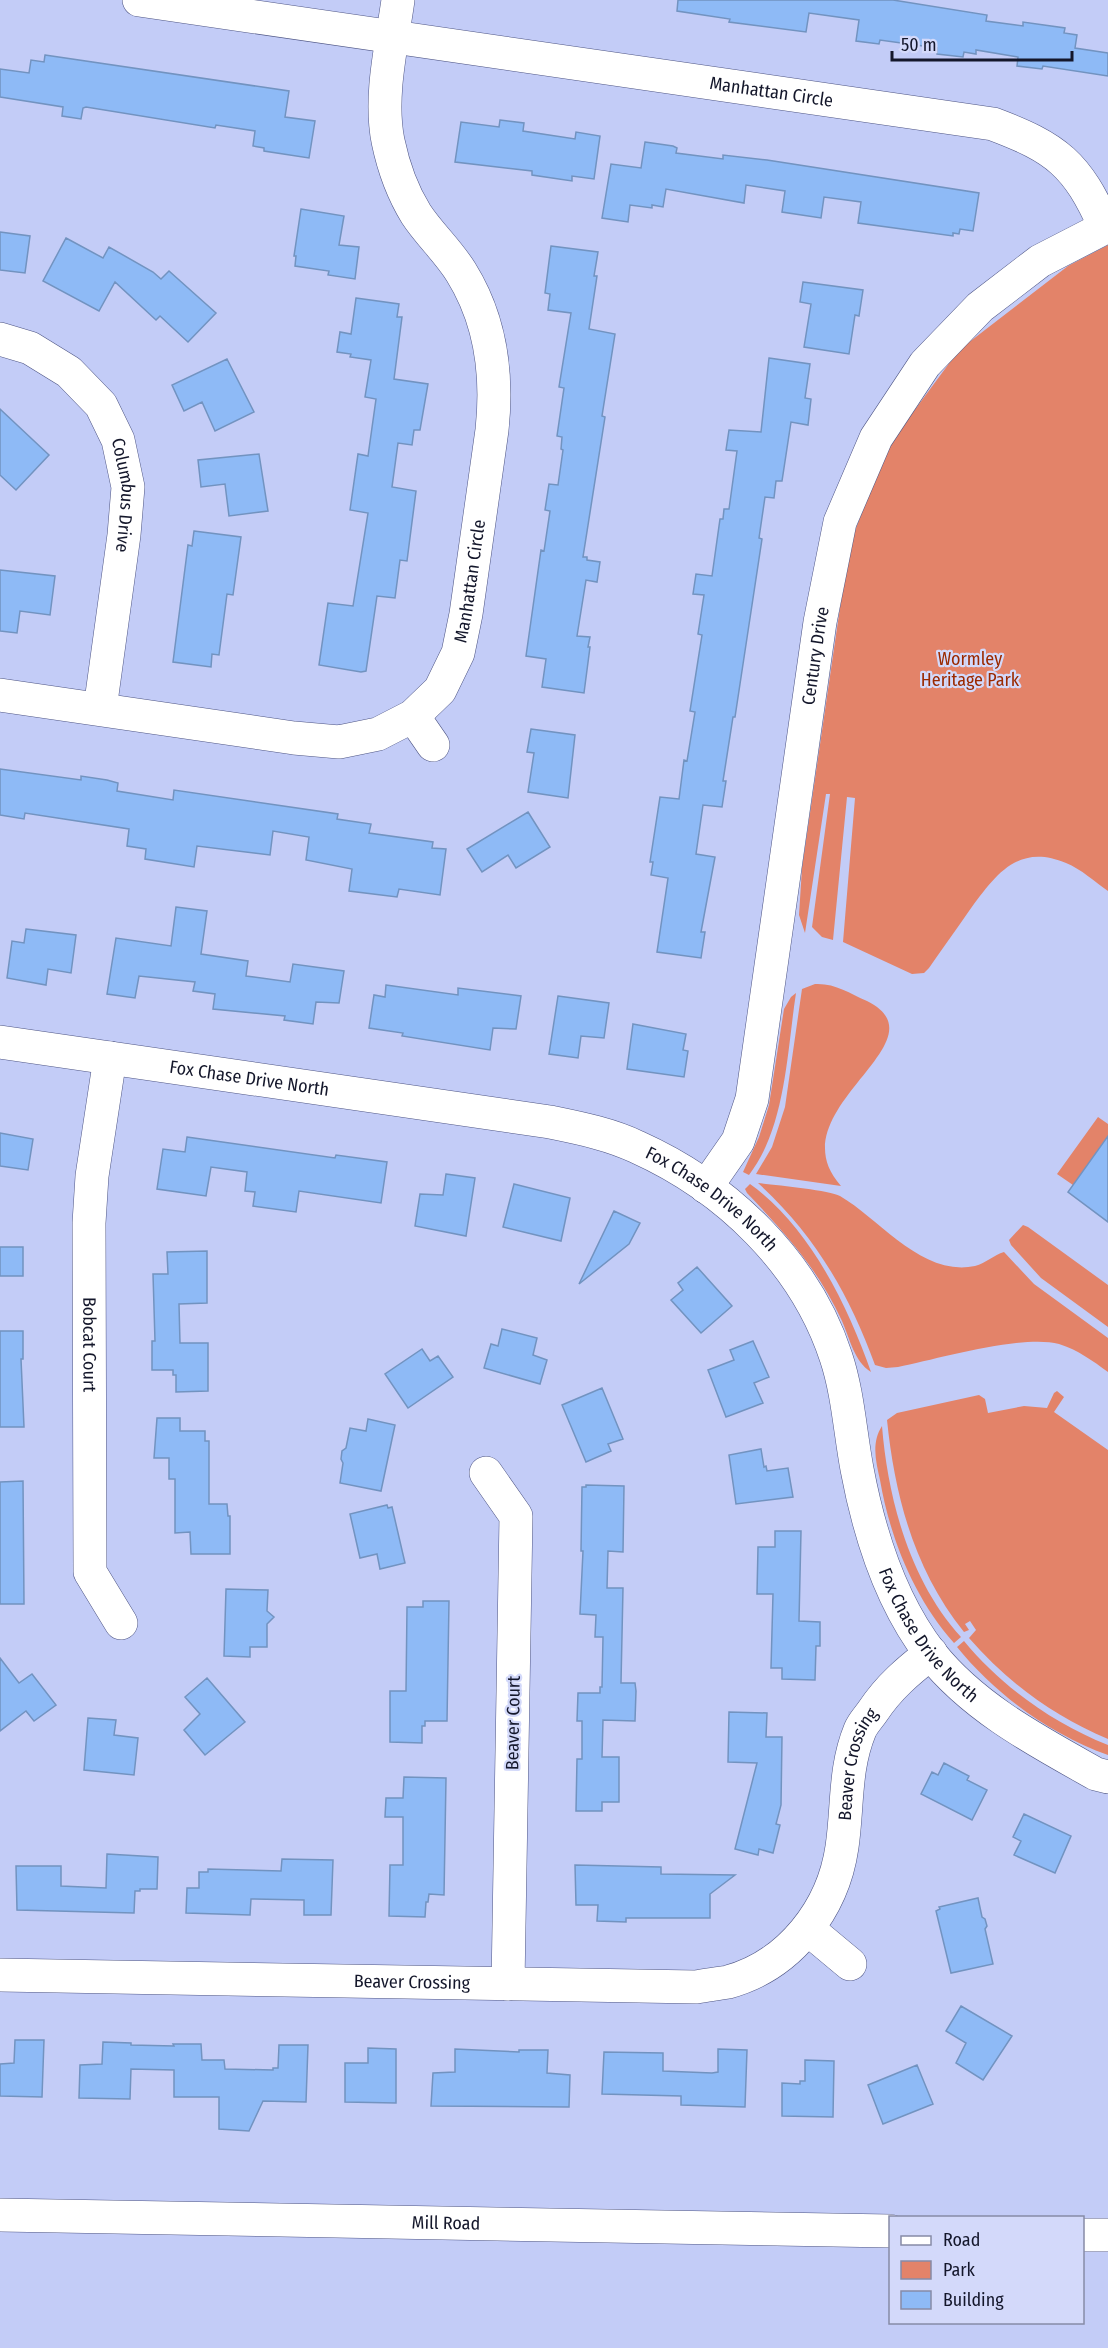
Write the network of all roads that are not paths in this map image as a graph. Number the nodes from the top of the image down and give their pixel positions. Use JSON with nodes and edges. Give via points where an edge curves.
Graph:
{"nodes":[{"id":1,"x":139,"y":0,"type":"edge"},
{"id":2,"x":398,"y":0,"type":"edge"},
{"id":3,"x":393,"y":37,"type":"junction"},
{"id":4,"x":1106,"y":226,"type":"edge"},
{"id":5,"x":0,"y":339,"type":"edge"},
{"id":6,"x":0,"y":695,"type":"edge"},
{"id":7,"x":100,"y":709,"type":"junction"},
{"id":8,"x":413,"y":716,"type":"junction"},
{"id":9,"x":433,"y":745,"type":"dead end"},
{"id":10,"x":0,"y":1042,"type":"edge"},
{"id":11,"x":110,"y":1058,"type":"junction"},
{"id":12,"x":706,"y":1187,"type":"junction"},
{"id":13,"x":486,"y":1473,"type":"dead end"},
{"id":14,"x":121,"y":1623,"type":"dead end"},
{"id":15,"x":931,"y":1653,"type":"junction"},
{"id":16,"x":1108,"y":1777,"type":"edge"},
{"id":17,"x":808,"y":1929,"type":"junction"},
{"id":18,"x":849,"y":1964,"type":"dead end"},
{"id":19,"x":0,"y":1976,"type":"edge"},
{"id":20,"x":508,"y":1984,"type":"junction"},
{"id":21,"x":0,"y":2216,"type":"edge"},
{"id":22,"x":889,"y":2231,"type":"edge"},
{"id":23,"x":1084,"y":2235,"type":"edge"},
{"id":24,"x":1108,"y":2235,"type":"edge"}],
"edges":[{"from":1,"to":3,"type":"street","name":"Manhattan Circle"},
{"from":2,"to":3,"type":"street"},
{"from":3,"to":4,"type":"street","name":"Manhattan Circle","via":[[993,124],[1030,138],[1058,156],[1077,176]]},
{"from":3,"to":8,"type":"street","name":"Manhattan Circle","via":[[386,93],[388,139],[416,214],[460,270],[479,306],[490,343],[495,402],[458,653],[440,690]]},
{"from":4,"to":12,"type":"street","name":"Century Drive","via":[[1040,261],[989,300],[925,364],[876,438],[840,522],[818,633],[752,1099],[738,1141]]},
{"from":5,"to":7,"type":"street","name":"Columbus Drive","via":[[30,348],[69,372],[101,405],[118,440],[128,487]]},
{"from":6,"to":7,"type":"street","name":"Manhattan Circle"},
{"from":7,"to":8,"type":"street","name":"Manhattan Circle","via":[[339,742],[378,734]]},
{"from":8,"to":9,"type":"street"},
{"from":10,"to":11,"type":"street","name":"Fox Chase Drive North"},
{"from":11,"to":12,"type":"street","name":"Fox Chase Drive North","via":[[595,1131],[636,1146]]},
{"from":11,"to":14,"type":"street","name":"Bobcat Court","via":[[89,1223],[90,1572]]},
{"from":12,"to":15,"type":"street","name":"Fox Chase Drive North","via":[[730,1203],[776,1251],[810,1299],[836,1356],[867,1520],[885,1572]]},
{"from":13,"to":20,"type":"street","name":"Beaver Court","via":[[516,1516]]},
{"from":15,"to":16,"type":"street","name":"Fox Chase Drive North","via":[[978,1700],[1026,1736]]},
{"from":15,"to":17,"type":"street","name":"Beaver Crossing","via":[[886,1692],[861,1728],[849,1767],[837,1868],[831,1890]]},
{"from":17,"to":18,"type":"street"},
{"from":17,"to":20,"type":"street","name":"Beaver Crossing","via":[[786,1952],[729,1981],[696,1987]]},
{"from":19,"to":20,"type":"street","name":"Beaver Crossing"},
{"from":21,"to":22,"type":"street","name":"Mill Road"},
{"from":23,"to":24,"type":"street"}]}
